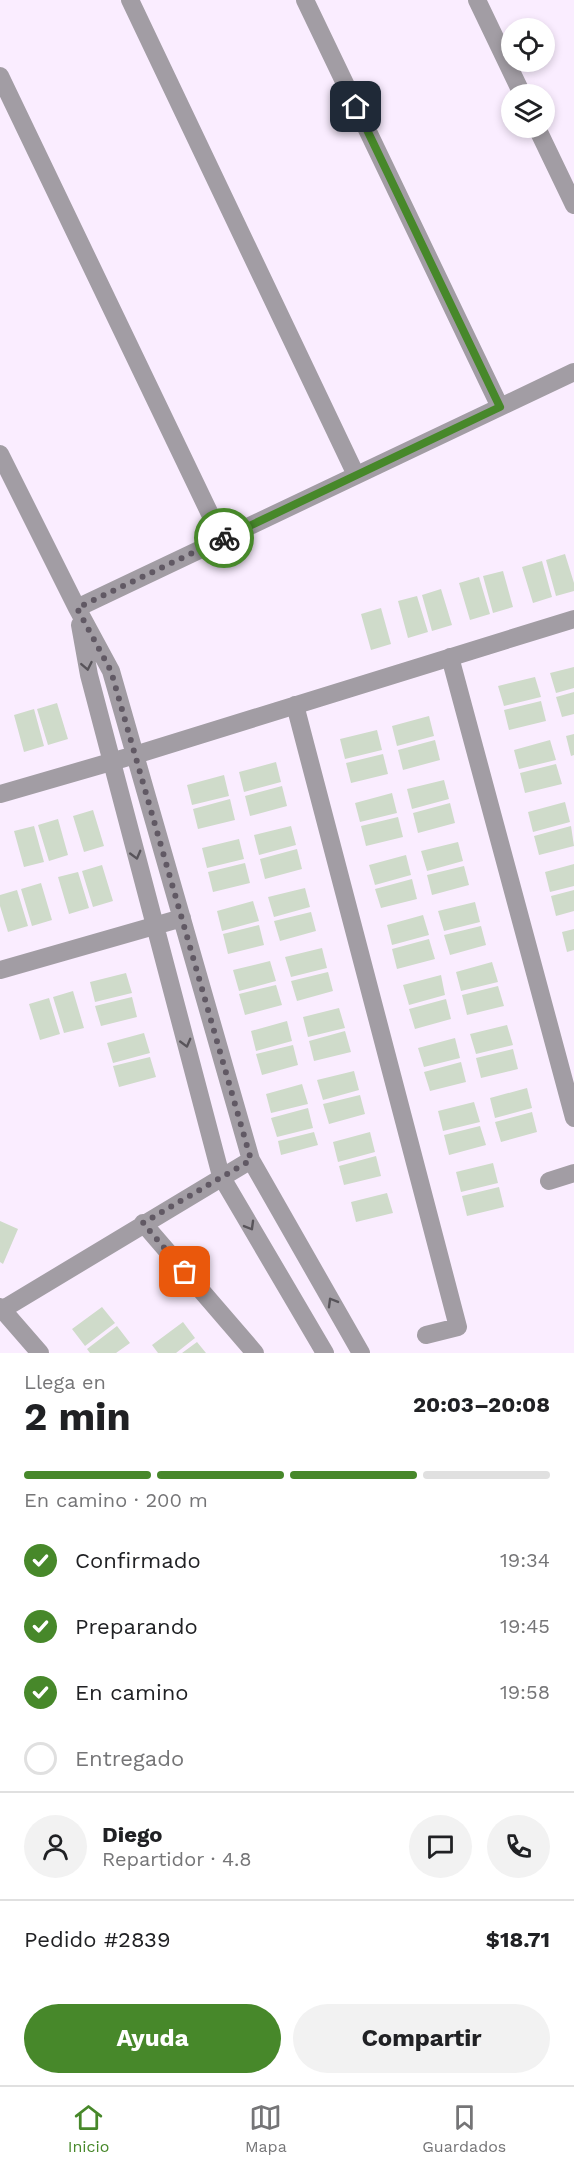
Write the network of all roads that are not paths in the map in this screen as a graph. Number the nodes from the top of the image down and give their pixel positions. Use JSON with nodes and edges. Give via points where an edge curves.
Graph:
{"nodes":[{"id":1,"x":130,"y":0,"type":"edge"},
{"id":2,"x":305,"y":0,"type":"edge"},
{"id":3,"x":477,"y":0,"type":"edge"},
{"id":4,"x":0,"y":76,"type":"edge"},
{"id":5,"x":517,"y":84,"type":"edge"},
{"id":6,"x":542,"y":138,"type":"edge"},
{"id":7,"x":574,"y":205,"type":"edge"},
{"id":8,"x":574,"y":372,"type":"edge"},
{"id":9,"x":500,"y":407,"type":"junction"},
{"id":10,"x":0,"y":454,"type":"edge"},
{"id":11,"x":356,"y":475,"type":"junction"},
{"id":12,"x":222,"y":539,"type":"junction"},
{"id":13,"x":77,"y":608,"type":"junction"},
{"id":14,"x":574,"y":619,"type":"edge"},
{"id":15,"x":450,"y":657,"type":"junction"},
{"id":16,"x":295,"y":705,"type":"junction"},
{"id":17,"x":135,"y":755,"type":"junction"},
{"id":18,"x":112,"y":761,"type":"junction"},
{"id":19,"x":0,"y":794,"type":"edge"},
{"id":20,"x":182,"y":918,"type":"junction"},
{"id":21,"x":155,"y":925,"type":"junction"},
{"id":22,"x":0,"y":969,"type":"edge"},
{"id":23,"x":574,"y":1118,"type":"edge"},
{"id":24,"x":251,"y":1160,"type":"junction"},
{"id":25,"x":574,"y":1173,"type":"edge"},
{"id":26,"x":221,"y":1176,"type":"junction"},
{"id":27,"x":549,"y":1181,"type":"dead end"},
{"id":28,"x":143,"y":1223,"type":"junction"},
{"id":29,"x":1,"y":1309,"type":"edge"},
{"id":30,"x":426,"y":1335,"type":"dead end"},
{"id":31,"x":40,"y":1353,"type":"edge"},
{"id":32,"x":255,"y":1353,"type":"edge"},
{"id":33,"x":325,"y":1353,"type":"edge"},
{"id":34,"x":361,"y":1353,"type":"edge"}],
"edges":[{"from":1,"to":11,"type":"street"},
{"from":2,"to":9,"type":"street"},
{"from":3,"to":5,"type":"street"},
{"from":4,"to":12,"type":"street"},
{"from":6,"to":7,"type":"street"},
{"from":8,"to":9,"type":"street"},
{"from":9,"to":11,"type":"street"},
{"from":10,"to":13,"type":"street"},
{"from":11,"to":12,"type":"street"},
{"from":12,"to":13,"type":"street"},
{"from":13,"to":17,"type":"street","via":[[111,671]]},
{"from":13,"to":18,"type":"street","one_way":true,"via":[[89,675]]},
{"from":14,"to":15,"type":"street"},
{"from":15,"to":16,"type":"street"},
{"from":15,"to":23,"type":"street"},
{"from":16,"to":17,"type":"street"},
{"from":16,"to":30,"type":"street","via":[[458,1327]]},
{"from":17,"to":18,"type":"street"},
{"from":17,"to":20,"type":"street"},
{"from":18,"to":19,"type":"street"},
{"from":18,"to":21,"type":"street","one_way":true},
{"from":20,"to":21,"type":"street"},
{"from":20,"to":24,"type":"street"},
{"from":21,"to":22,"type":"street"},
{"from":21,"to":26,"type":"street","one_way":true},
{"from":24,"to":26,"type":"street"},
{"from":34,"to":24,"type":"street","one_way":true},
{"from":25,"to":27,"type":"street"},
{"from":26,"to":28,"type":"street"},
{"from":26,"to":33,"type":"street","one_way":true},
{"from":28,"to":29,"type":"street"},
{"from":28,"to":32,"type":"street"},
{"from":29,"to":31,"type":"street"}]}
